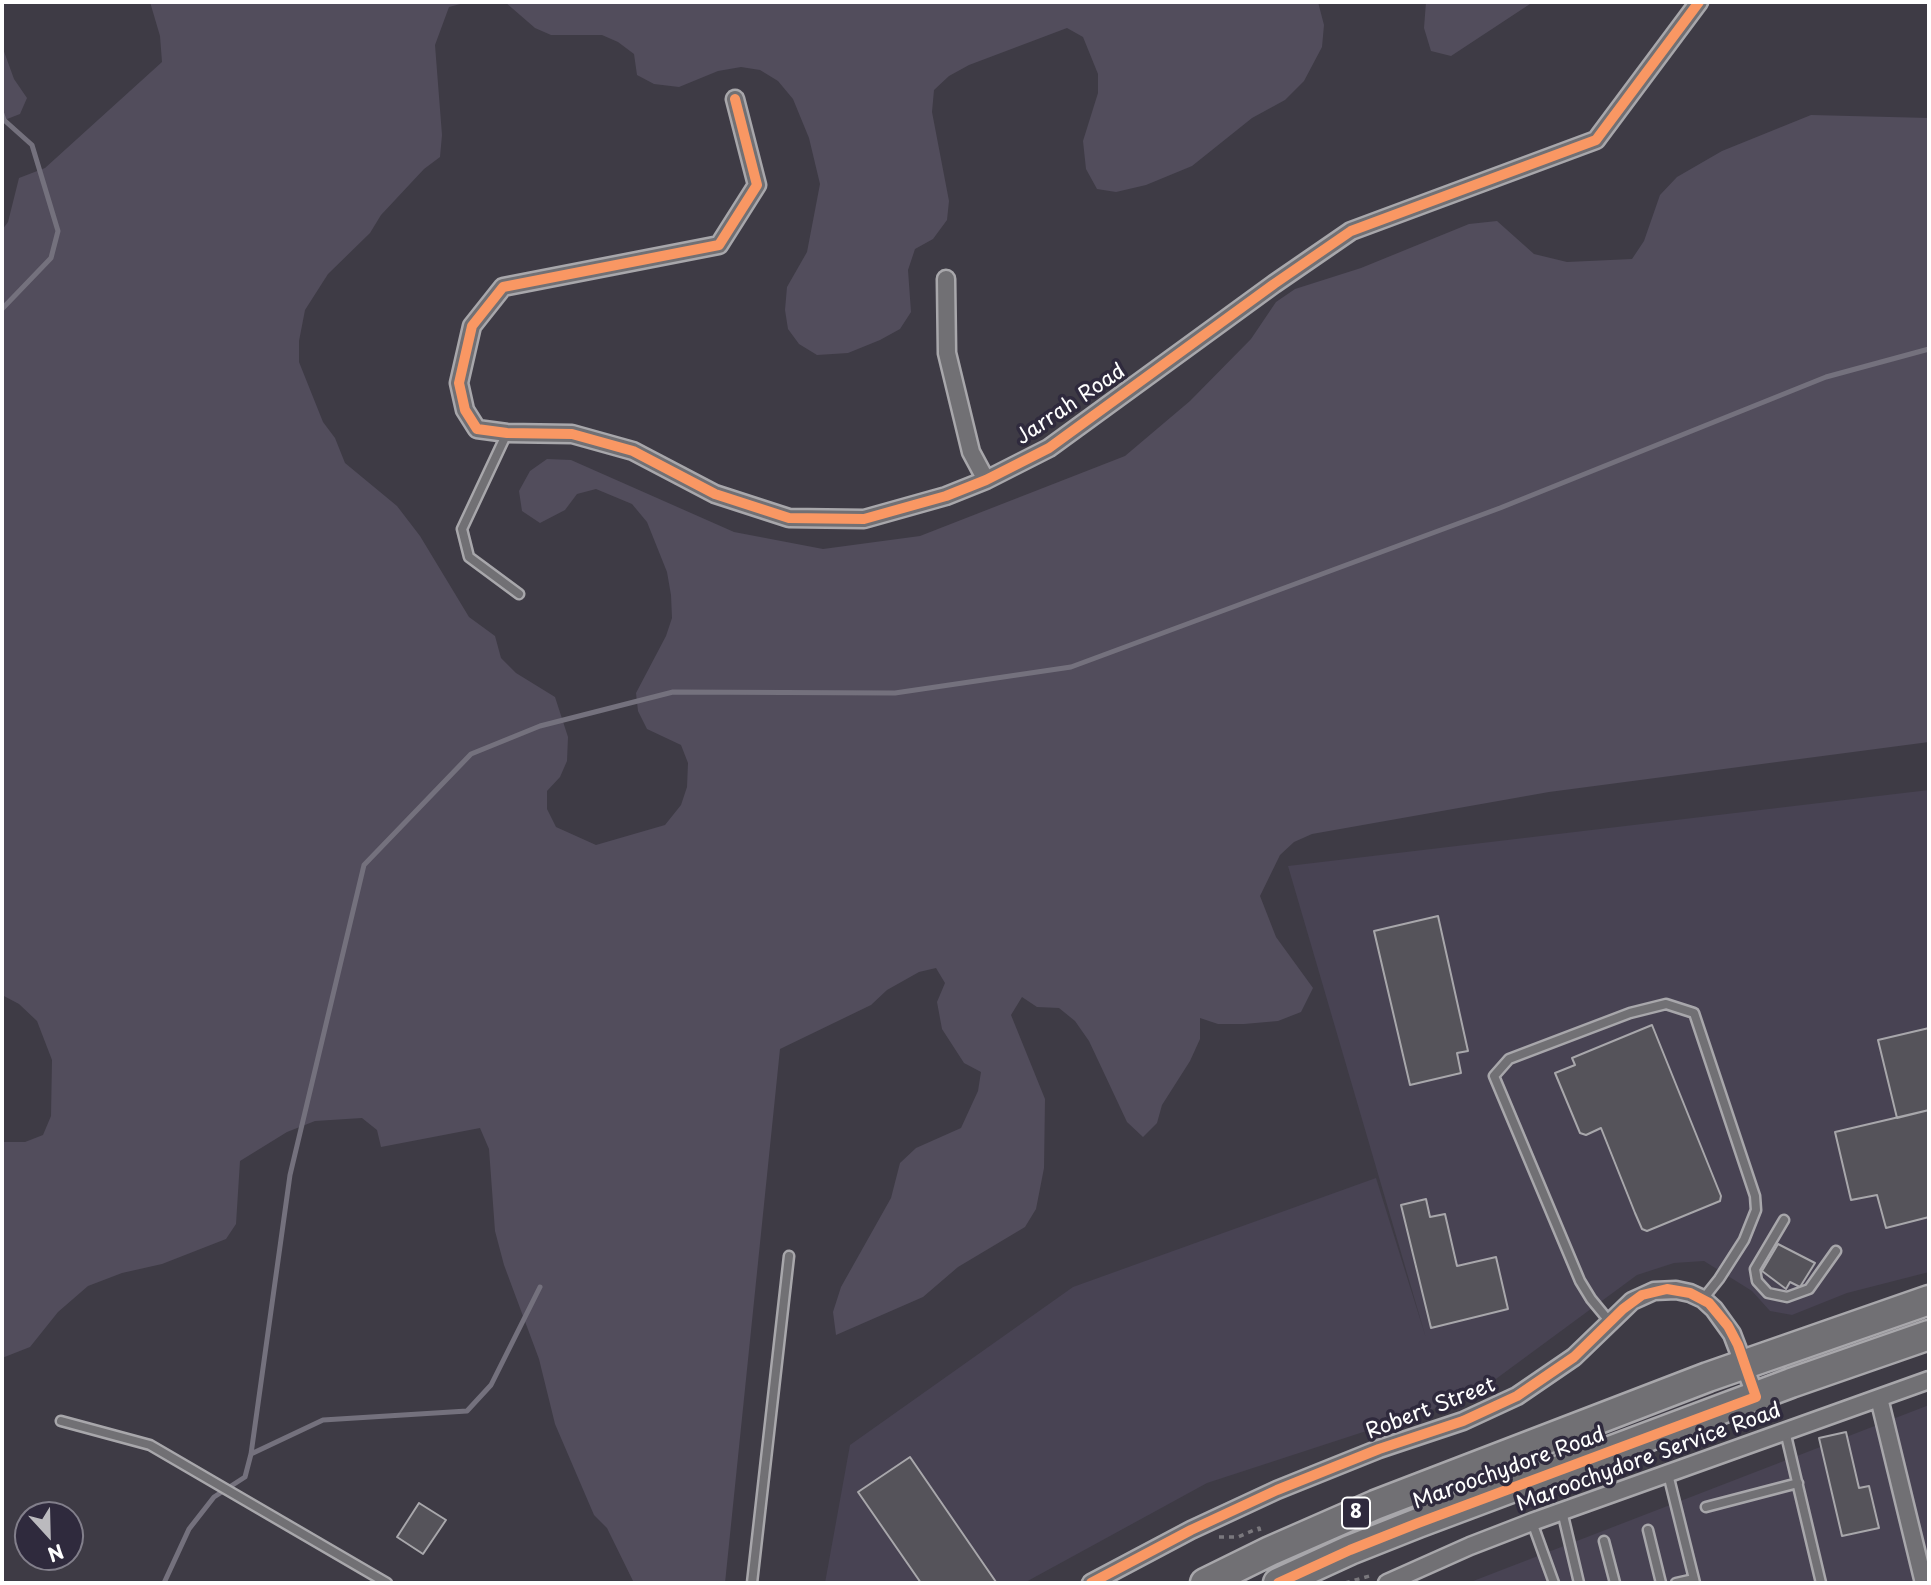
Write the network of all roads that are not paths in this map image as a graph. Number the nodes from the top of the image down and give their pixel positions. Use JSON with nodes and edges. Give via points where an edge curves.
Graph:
{"nodes":[{"id":1,"x":1699,"y":2,"type":"edge"},
{"id":2,"x":735,"y":99,"type":"dead end"},
{"id":3,"x":946,"y":279,"type":"dead end"},
{"id":4,"x":508,"y":433,"type":"junction"},
{"id":5,"x":986,"y":480,"type":"junction"},
{"id":6,"x":519,"y":594,"type":"dead end"},
{"id":7,"x":1784,"y":1220,"type":"dead end"},
{"id":8,"x":1836,"y":1251,"type":"dead end"},
{"id":9,"x":789,"y":1256,"type":"dead end"},
{"id":10,"x":1703,"y":1298,"type":"junction"},
{"id":11,"x":1929,"y":1300,"type":"edge"},
{"id":12,"x":1610,"y":1322,"type":"junction"},
{"id":13,"x":1929,"y":1335,"type":"edge"},
{"id":14,"x":1744,"y":1364,"type":"junction"},
{"id":15,"x":1929,"y":1380,"type":"edge"},
{"id":16,"x":1756,"y":1397,"type":"junction"},
{"id":17,"x":1879,"y":1398,"type":"junction"},
{"id":18,"x":61,"y":1421,"type":"dead end"},
{"id":19,"x":1785,"y":1431,"type":"junction"},
{"id":20,"x":1668,"y":1474,"type":"junction"},
{"id":21,"x":1798,"y":1483,"type":"junction"},
{"id":22,"x":1706,"y":1507,"type":"dead end"},
{"id":23,"x":1562,"y":1511,"type":"junction"},
{"id":24,"x":1531,"y":1522,"type":"junction"},
{"id":25,"x":1648,"y":1531,"type":"dead end"},
{"id":26,"x":1604,"y":1541,"type":"dead end"},
{"id":27,"x":1695,"y":1581,"type":"edge"},
{"id":28,"x":387,"y":1583,"type":"edge"},
{"id":29,"x":752,"y":1583,"type":"edge"},
{"id":30,"x":1091,"y":1583,"type":"edge"},
{"id":31,"x":1205,"y":1583,"type":"edge"},
{"id":32,"x":1278,"y":1583,"type":"edge"},
{"id":33,"x":1387,"y":1583,"type":"edge"},
{"id":34,"x":1554,"y":1583,"type":"edge"},
{"id":35,"x":1579,"y":1583,"type":"edge"},
{"id":36,"x":1615,"y":1583,"type":"edge"},
{"id":37,"x":1661,"y":1583,"type":"edge"},
{"id":38,"x":1676,"y":1583,"type":"edge"},
{"id":39,"x":1821,"y":1583,"type":"edge"},
{"id":40,"x":1924,"y":1583,"type":"edge"}],
"edges":[{"from":1,"to":5,"type":"street","name":"Jarrah Road","via":[[1596,140],[1351,231],[1049,448]]},
{"from":2,"to":4,"type":"street","name":"Jarrah Road","via":[[757,185],[719,245],[503,287],[472,326],[459,383],[465,410],[477,429]]},
{"from":3,"to":5,"type":"street","via":[[947,353],[971,452]]},
{"from":4,"to":5,"type":"street","name":"Jarrah Road","via":[[572,435],[633,451],[715,494],[789,518],[863,519]]},
{"from":4,"to":6,"type":"lane","via":[[462,529],[469,557]]},
{"from":7,"to":8,"type":"lane","via":[[1755,1269],[1757,1282],[1768,1293],[1787,1297],[1809,1289]]},
{"from":9,"to":29,"type":"lane"},
{"from":10,"to":12,"type":"street","name":"Robert Street","via":[[1676,1290],[1654,1291],[1632,1301]]},
{"from":10,"to":12,"type":"lane","via":[[1744,1240],[1756,1210],[1755,1196],[1693,1013],[1666,1004],[1509,1059],[1494,1076],[1580,1281]]},
{"from":10,"to":14,"type":"street","via":[[1728,1326]]},
{"from":11,"to":14,"type":"highway","name":"Maroochydore Road","number":"8"},
{"from":12,"to":30,"type":"street","name":"Robert Street","via":[[1556,1370],[1499,1405],[1339,1464],[1191,1530]]},
{"from":13,"to":16,"type":"highway","name":"Maroochydore Road","number":"8"},
{"from":14,"to":16,"type":"street"},
{"from":14,"to":31,"type":"highway","name":"Maroochydore Road","number":"8","via":[[1376,1505]]},
{"from":15,"to":17,"type":"street","name":"Maroochydore Service Road"},
{"from":16,"to":32,"type":"highway","name":"Maroochydore Road","number":"8","via":[[1406,1528]]},
{"from":17,"to":19,"type":"street","name":"Maroochydore Service Road"},
{"from":17,"to":40,"type":"street"},
{"from":18,"to":28,"type":"lane","via":[[150,1445]]},
{"from":19,"to":20,"type":"street","name":"Maroochydore Service Road"},
{"from":19,"to":21,"type":"lane"},
{"from":20,"to":23,"type":"street","name":"Maroochydore Service Road"},
{"from":20,"to":27,"type":"lane"},
{"from":21,"to":22,"type":"lane"},
{"from":21,"to":39,"type":"lane"},
{"from":23,"to":24,"type":"street","name":"Maroochydore Service Road"},
{"from":23,"to":35,"type":"lane"},
{"from":24,"to":33,"type":"street","name":"Maroochydore Service Road"},
{"from":24,"to":34,"type":"lane"},
{"from":25,"to":37,"type":"lane"},
{"from":26,"to":36,"type":"lane"},
{"from":27,"to":38,"type":"lane"}]}
